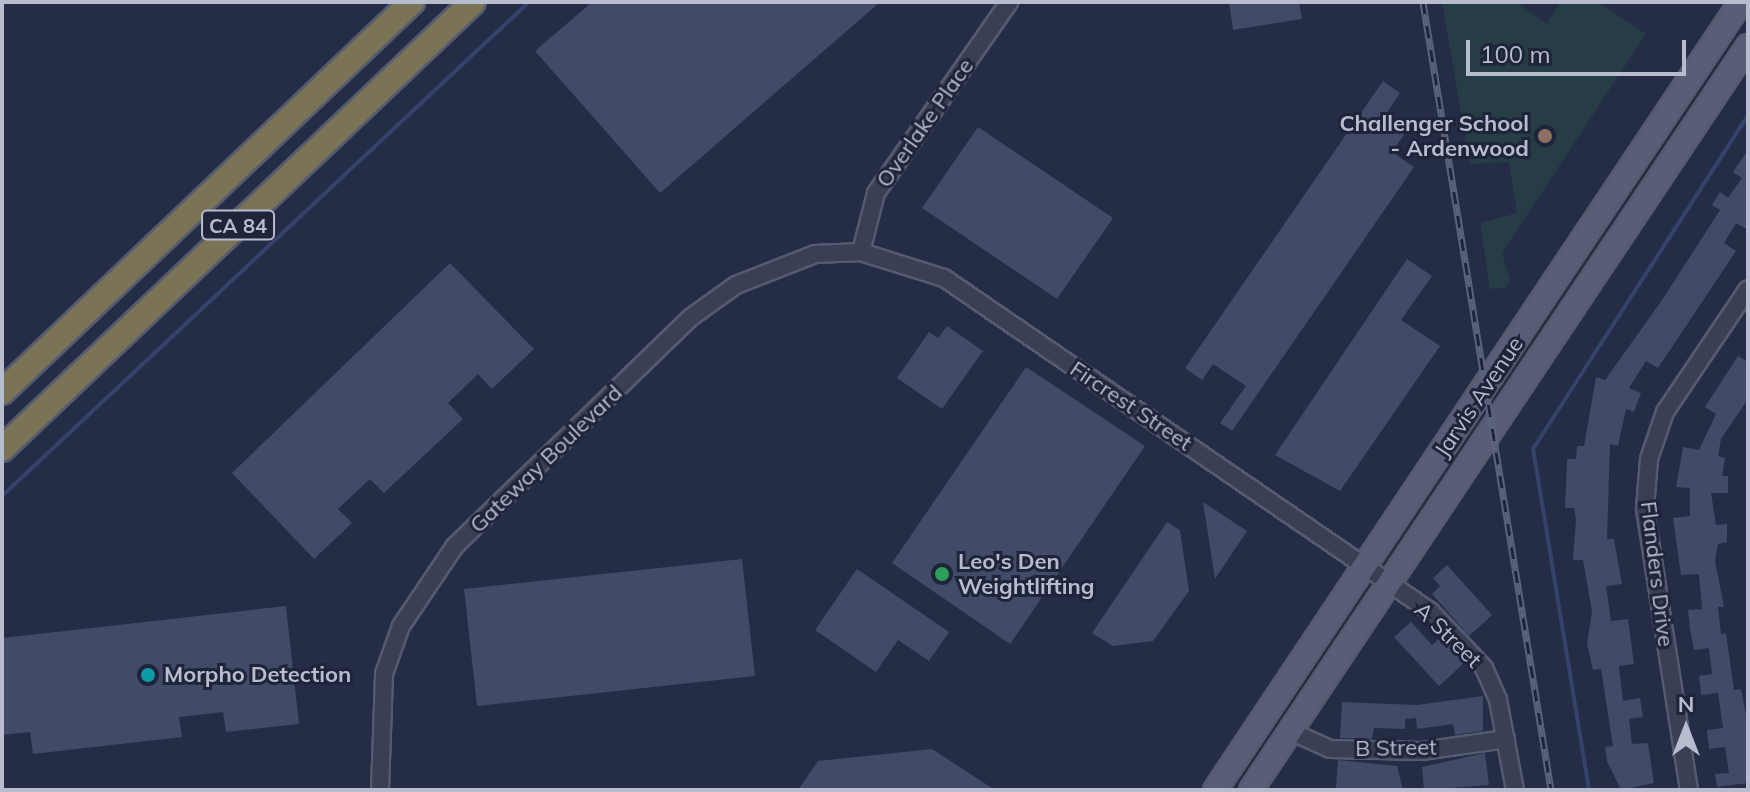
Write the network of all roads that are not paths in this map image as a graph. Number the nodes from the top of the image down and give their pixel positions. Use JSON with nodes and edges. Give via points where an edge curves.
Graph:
{"nodes":[{"id":1,"x":394,"y":2,"type":"edge"},
{"id":2,"x":412,"y":2,"type":"edge"},
{"id":3,"x":473,"y":2,"type":"edge"},
{"id":4,"x":1009,"y":2,"type":"edge"},
{"id":5,"x":1741,"y":2,"type":"edge"},
{"id":6,"x":1748,"y":46,"type":"edge"},
{"id":7,"x":861,"y":252,"type":"junction"},
{"id":8,"x":1748,"y":289,"type":"edge"},
{"id":9,"x":2,"y":373,"type":"edge"},
{"id":10,"x":2,"y":392,"type":"edge"},
{"id":11,"x":2,"y":449,"type":"edge"},
{"id":12,"x":1364,"y":565,"type":"junction"},
{"id":13,"x":1390,"y":583,"type":"junction"},
{"id":14,"x":1290,"y":731,"type":"junction"},
{"id":15,"x":1506,"y":739,"type":"junction"},
{"id":16,"x":380,"y":790,"type":"edge"},
{"id":17,"x":1215,"y":790,"type":"edge"},
{"id":18,"x":1251,"y":790,"type":"edge"},
{"id":19,"x":1515,"y":790,"type":"edge"},
{"id":20,"x":1689,"y":790,"type":"edge"}],
"edges":[{"from":1,"to":9,"type":"highway","number":"CA 84"},
{"from":2,"to":10,"type":"highway","number":"CA 84"},
{"from":3,"to":11,"type":"highway","number":"CA 84"},
{"from":4,"to":7,"type":"street","name":"Overlake Place","via":[[876,193]]},
{"from":5,"to":12,"type":"main road","name":"Jarvis Avenue"},
{"from":6,"to":13,"type":"main road","name":"Jarvis Avenue"},
{"from":7,"to":12,"type":"street","name":"Fircrest Street","via":[[904,261],[944,278]]},
{"from":7,"to":16,"type":"street","name":"Gateway Boulevard","via":[[815,254],[773,266],[713,301],[455,546],[401,626],[384,674]]},
{"from":8,"to":20,"type":"street","name":"Flanders Drive","via":[[1665,412],[1649,459],[1645,508]]},
{"from":12,"to":13,"type":"street","name":"Fircrest Street"},
{"from":12,"to":17,"type":"main road","name":"Jarvis Avenue"},
{"from":13,"to":14,"type":"main road","name":"Jarvis Avenue"},
{"from":13,"to":15,"type":"street","name":"A Street","via":[[1430,611],[1484,668]]},
{"from":14,"to":15,"type":"street","name":"B Street","via":[[1330,749],[1422,751]]},
{"from":14,"to":18,"type":"main road","name":"Jarvis Avenue"},
{"from":15,"to":19,"type":"street","name":"A Street"}]}
